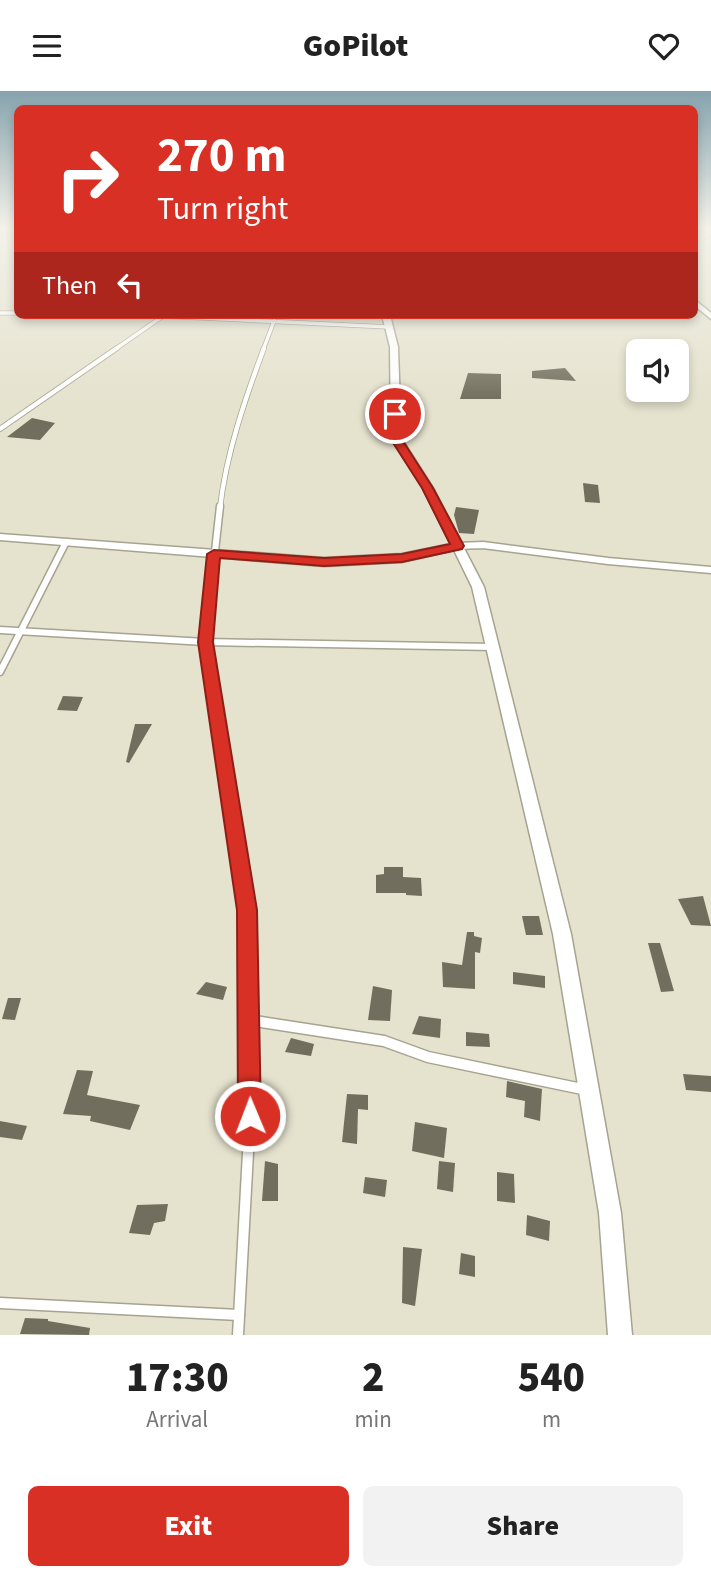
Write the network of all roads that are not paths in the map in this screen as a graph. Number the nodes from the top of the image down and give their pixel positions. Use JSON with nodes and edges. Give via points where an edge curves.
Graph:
{"nodes":[{"id":1,"x":698,"y":305,"type":"edge"},
{"id":2,"x":711,"y":317,"type":"edge"},
{"id":3,"x":160,"y":319,"type":"edge"},
{"id":4,"x":230,"y":319,"type":"edge"},
{"id":5,"x":274,"y":321,"type":"junction"},
{"id":6,"x":387,"y":321,"type":"edge"},
{"id":7,"x":0,"y":429,"type":"edge"},
{"id":8,"x":0,"y":537,"type":"edge"},
{"id":9,"x":65,"y":542,"type":"junction"},
{"id":10,"x":457,"y":546,"type":"junction"},
{"id":11,"x":214,"y":554,"type":"junction"},
{"id":12,"x":711,"y":570,"type":"edge"},
{"id":13,"x":0,"y":630,"type":"edge"},
{"id":14,"x":20,"y":632,"type":"junction"},
{"id":15,"x":205,"y":642,"type":"junction"},
{"id":16,"x":493,"y":647,"type":"junction"},
{"id":17,"x":0,"y":672,"type":"edge"},
{"id":18,"x":248,"y":1020,"type":"junction"},
{"id":19,"x":591,"y":1091,"type":"junction"},
{"id":20,"x":0,"y":1303,"type":"edge"},
{"id":21,"x":239,"y":1315,"type":"junction"},
{"id":22,"x":238,"y":1335,"type":"edge"},
{"id":23,"x":620,"y":1335,"type":"edge"}],
"edges":[{"from":1,"to":2,"type":"street"},
{"from":3,"to":7,"type":"lane"},
{"from":4,"to":5,"type":"lane"},
{"from":5,"to":6,"type":"lane"},
{"from":5,"to":11,"type":"lane","via":[[248,391],[222,487]]},
{"from":6,"to":10,"type":"street","via":[[394,347],[396,438]]},
{"from":8,"to":9,"type":"street"},
{"from":9,"to":11,"type":"street"},
{"from":9,"to":14,"type":"lane"},
{"from":10,"to":11,"type":"street","via":[[402,558],[324,562]]},
{"from":10,"to":12,"type":"lane","via":[[483,544]]},
{"from":10,"to":16,"type":"street","via":[[478,587]]},
{"from":11,"to":15,"type":"lane"},
{"from":13,"to":14,"type":"lane"},
{"from":14,"to":15,"type":"lane"},
{"from":14,"to":17,"type":"lane"},
{"from":15,"to":16,"type":"lane"},
{"from":15,"to":18,"type":"lane","via":[[247,910]]},
{"from":16,"to":19,"type":"street","via":[[562,934]]},
{"from":18,"to":19,"type":"lane","via":[[384,1041],[428,1057]]},
{"from":18,"to":21,"type":"lane","via":[[250,1116]]},
{"from":19,"to":23,"type":"street","via":[[610,1213]]},
{"from":20,"to":21,"type":"lane"},
{"from":21,"to":22,"type":"lane"}]}
